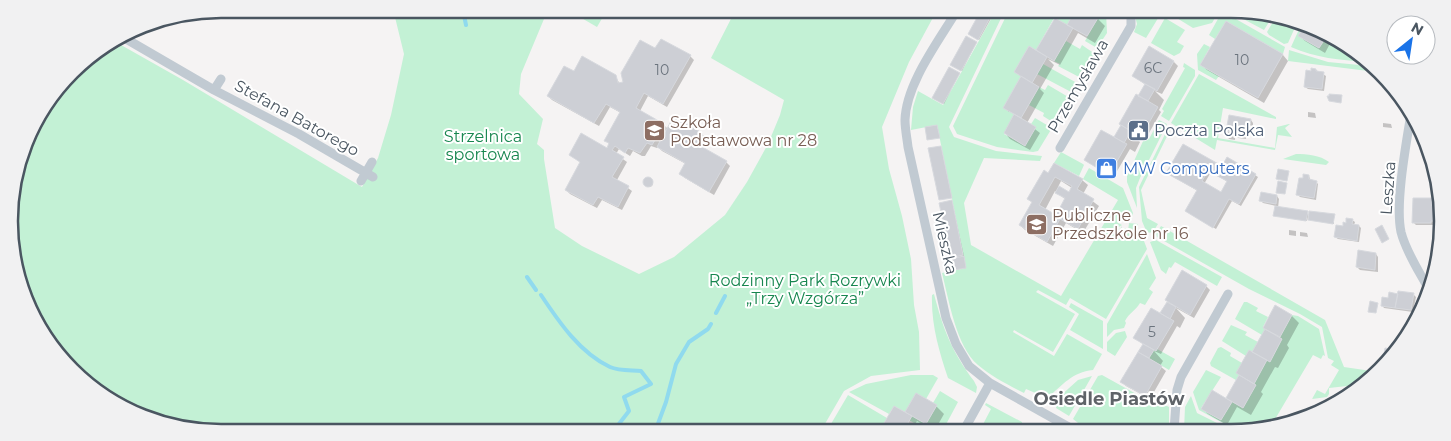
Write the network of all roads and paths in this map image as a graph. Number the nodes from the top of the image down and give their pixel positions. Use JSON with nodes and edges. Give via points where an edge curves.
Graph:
{"nodes":[{"id":1,"x":952,"y":18,"type":"edge"},
{"id":2,"x":1131,"y":18,"type":"edge"},
{"id":3,"x":128,"y":40,"type":"edge"},
{"id":4,"x":221,"y":79,"type":"dead end"},
{"id":5,"x":214,"y":90,"type":"junction"},
{"id":6,"x":1409,"y":125,"type":"edge"},
{"id":7,"x":1060,"y":148,"type":"dead end"},
{"id":8,"x":372,"y":162,"type":"dead end"},
{"id":9,"x":1425,"y":281,"type":"edge"},
{"id":10,"x":1228,"y":294,"type":"dead end"},
{"id":11,"x":990,"y":383,"type":"junction"},
{"id":12,"x":967,"y":424,"type":"edge"},
{"id":13,"x":1063,"y":424,"type":"edge"},
{"id":14,"x":1174,"y":424,"type":"edge"}],
"edges":[{"from":1,"to":11,"type":"street","name":"Mieszka","via":[[921,70],[905,119],[908,147],[946,318],[969,366]]},
{"from":2,"to":7,"type":"street","name":"Przemysława","via":[[1131,26]]},
{"from":3,"to":5,"type":"street","name":"Stefana Batorego"},
{"from":4,"to":5,"type":"street","name":"Stefana Batorego"},
{"from":5,"to":8,"type":"street","name":"Stefana Batorego","via":[[299,134],[366,177]]},
{"from":6,"to":9,"type":"street","name":"Leszka","via":[[1399,213],[1402,233]]},
{"from":10,"to":14,"type":"street","via":[[1181,377]]},
{"from":11,"to":12,"type":"street"},
{"from":11,"to":13,"type":"street","name":"Mieszka"}]}
